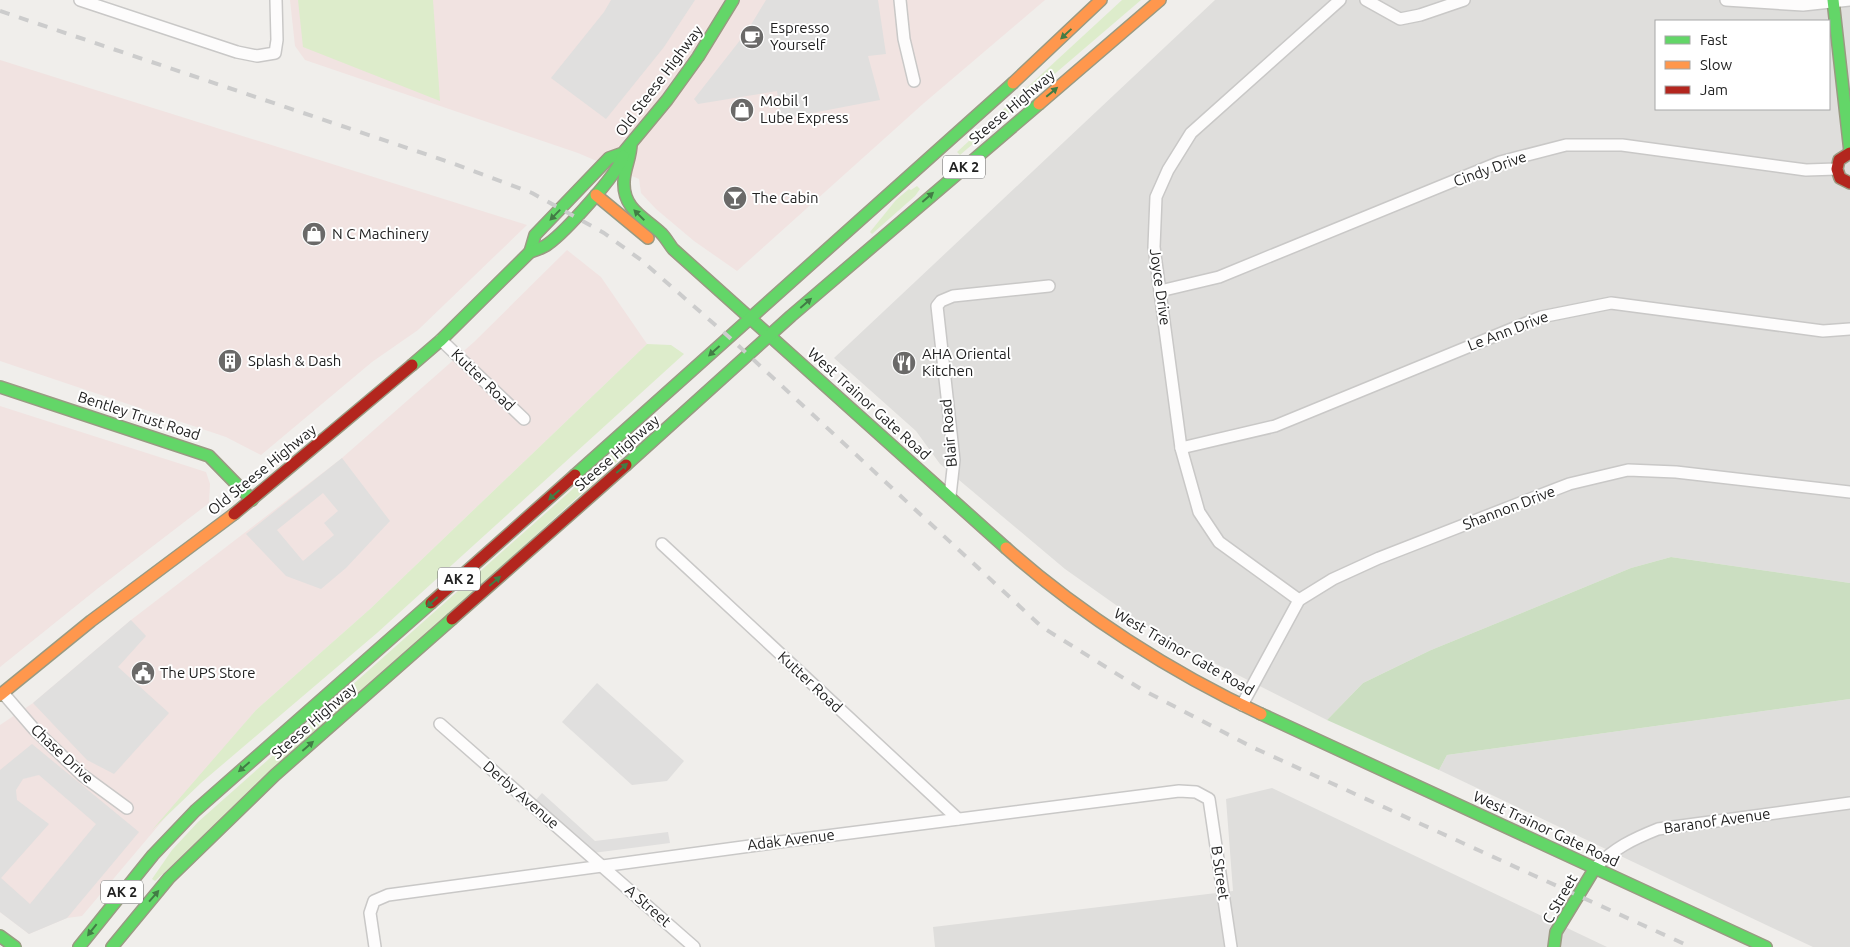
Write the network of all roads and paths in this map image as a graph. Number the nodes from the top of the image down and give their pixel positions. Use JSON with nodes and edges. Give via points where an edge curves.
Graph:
{"nodes":[{"id":1,"x":80,"y":0,"type":"edge"},
{"id":2,"x":276,"y":0,"type":"edge"},
{"id":3,"x":733,"y":0,"type":"edge"},
{"id":4,"x":900,"y":0,"type":"edge"},
{"id":5,"x":1102,"y":0,"type":"edge"},
{"id":6,"x":1160,"y":0,"type":"edge"},
{"id":7,"x":1340,"y":0,"type":"edge"},
{"id":8,"x":1366,"y":0,"type":"edge"},
{"id":9,"x":1464,"y":0,"type":"edge"},
{"id":10,"x":1726,"y":0,"type":"edge"},
{"id":11,"x":1850,"y":0,"type":"edge"},
{"id":12,"x":1834,"y":1,"type":"edge"},
{"id":13,"x":914,"y":81,"type":"dead end"},
{"id":14,"x":627,"y":149,"type":"junction"},
{"id":15,"x":1850,"y":153,"type":"edge"},
{"id":16,"x":609,"y":158,"type":"junction"},
{"id":17,"x":1837,"y":169,"type":"junction"},
{"id":18,"x":1850,"y":183,"type":"edge"},
{"id":19,"x":596,"y":196,"type":"junction"},
{"id":20,"x":673,"y":249,"type":"junction"},
{"id":21,"x":530,"y":252,"type":"junction"},
{"id":22,"x":1049,"y":286,"type":"dead end"},
{"id":23,"x":1160,"y":291,"type":"junction"},
{"id":24,"x":750,"y":319,"type":"junction"},
{"id":25,"x":1850,"y":329,"type":"edge"},
{"id":26,"x":769,"y":336,"type":"junction"},
{"id":27,"x":441,"y":340,"type":"junction"},
{"id":28,"x":0,"y":387,"type":"edge"},
{"id":29,"x":524,"y":419,"type":"dead end"},
{"id":30,"x":1181,"y":448,"type":"junction"},
{"id":31,"x":1850,"y":492,"type":"edge"},
{"id":32,"x":950,"y":496,"type":"junction"},
{"id":33,"x":252,"y":500,"type":"junction"},
{"id":34,"x":662,"y":544,"type":"dead end"},
{"id":35,"x":1299,"y":600,"type":"junction"},
{"id":36,"x":2,"y":694,"type":"edge"},
{"id":37,"x":1242,"y":705,"type":"junction"},
{"id":38,"x":440,"y":724,"type":"dead end"},
{"id":39,"x":1209,"y":799,"type":"joint"},
{"id":40,"x":1850,"y":803,"type":"edge"},
{"id":41,"x":127,"y":808,"type":"dead end"},
{"id":42,"x":958,"y":819,"type":"junction"},
{"id":43,"x":602,"y":866,"type":"junction"},
{"id":44,"x":1595,"y":868,"type":"junction"},
{"id":45,"x":0,"y":936,"type":"edge"},
{"id":46,"x":14,"y":947,"type":"edge"},
{"id":47,"x":79,"y":947,"type":"edge"},
{"id":48,"x":112,"y":947,"type":"edge"},
{"id":49,"x":374,"y":947,"type":"edge"},
{"id":50,"x":694,"y":947,"type":"edge"},
{"id":51,"x":1231,"y":947,"type":"edge"},
{"id":52,"x":1554,"y":947,"type":"edge"},
{"id":53,"x":1766,"y":947,"type":"edge"}],
"edges":[{"from":1,"to":2,"type":"street","via":[[257,56],[275,53]]},
{"from":3,"to":14,"type":"main road","name":"Old Steese Highway","via":[[688,71]]},
{"from":4,"to":13,"type":"street","via":[[904,39]]},
{"from":5,"to":24,"type":"main road","name":"Steese Highway","number":"AK 2","one_way":true,"via":[[980,114]]},
{"from":26,"to":6,"type":"main road","name":"Steese Highway","number":"AK 2","one_way":true},
{"from":7,"to":23,"type":"street","name":"Joyce Drive","via":[[1192,133],[1168,170],[1156,197],[1154,219]]},
{"from":8,"to":9,"type":"street","via":[[1400,19]]},
{"from":10,"to":12,"type":"street","via":[[1803,5]]},
{"from":11,"to":12,"type":"street"},
{"from":12,"to":15,"type":"main road"},
{"from":14,"to":16,"type":"main road","name":"Old Steese Highway"},
{"from":14,"to":19,"type":"main road","name":"Old Steese Highway","via":[[620,166]]},
{"from":20,"to":14,"type":"main road","name":"West Trainor Gate Road","one_way":true,"via":[[662,234],[640,217],[624,195],[624,179],[631,158]]},
{"from":15,"to":17,"type":"main road","via":[[1839,160]]},
{"from":16,"to":19,"type":"main road","via":[[608,170],[597,184]]},
{"from":16,"to":21,"type":"main road","name":"Old Steese Highway","one_way":true,"via":[[535,235]]},
{"from":17,"to":18,"type":"main road","via":[[1840,178]]},
{"from":17,"to":23,"type":"street","name":"Cindy Drive","via":[[1806,170],[1622,146],[1566,145],[1500,162],[1219,277]]},
{"from":19,"to":20,"type":"main road","name":"West Trainor Gate Road","via":[[654,243]]},
{"from":19,"to":21,"type":"main road","name":"Old Steese Highway","via":[[548,244]]},
{"from":20,"to":24,"type":"main road","name":"West Trainor Gate Road"},
{"from":21,"to":27,"type":"main road","name":"Old Steese Highway"},
{"from":22,"to":32,"type":"street","name":"Blair Road","via":[[953,296],[940,301],[937,306],[954,460]]},
{"from":23,"to":30,"type":"street","name":"Joyce Drive"},
{"from":24,"to":26,"type":"main road","name":"West Trainor Gate Road"},
{"from":24,"to":47,"type":"main road","name":"Steese Highway","number":"AK 2","one_way":true,"via":[[195,810],[153,854]]},
{"from":25,"to":30,"type":"street","name":"Le Ann Drive","via":[[1823,331],[1612,303],[1572,309],[1541,317],[1275,426]]},
{"from":26,"to":32,"type":"main road","name":"West Trainor Gate Road"},
{"from":48,"to":26,"type":"main road","name":"Steese Highway","number":"AK 2","one_way":true,"via":[[169,878],[239,808]]},
{"from":27,"to":29,"type":"street","name":"Kutter Road"},
{"from":27,"to":33,"type":"main road","name":"Old Steese Highway"},
{"from":28,"to":33,"type":"main road","name":"Bentley Trust Road","via":[[208,456]]},
{"from":30,"to":35,"type":"street","name":"Joyce Drive","via":[[1199,512],[1214,535]]},
{"from":31,"to":35,"type":"street","name":"Shannon Drive","via":[[1676,472],[1628,470],[1602,475],[1569,484],[1379,558]]},
{"from":32,"to":37,"type":"main road","name":"West Trainor Gate Road","via":[[1030,569],[1088,612],[1136,645]]},
{"from":33,"to":36,"type":"main road","name":"Old Steese Highway","via":[[91,621]]},
{"from":34,"to":42,"type":"street","name":"Kutter Road"},
{"from":35,"to":37,"type":"street"},
{"from":36,"to":41,"type":"street","name":"Chase Drive","via":[[82,775]]},
{"from":37,"to":44,"type":"main road","name":"West Trainor Gate Road"},
{"from":38,"to":43,"type":"street","name":"Derby Avenue"},
{"from":39,"to":42,"type":"street","name":"Adak Avenue","via":[[1196,792],[1179,791]]},
{"from":39,"to":51,"type":"street","name":"B Street"},
{"from":40,"to":44,"type":"street","name":"Baranof Avenue","via":[[1658,829],[1629,840]]},
{"from":42,"to":43,"type":"street","name":"Adak Avenue"},
{"from":43,"to":49,"type":"street","name":"Adak Avenue","via":[[388,895],[374,901],[370,913]]},
{"from":43,"to":50,"type":"street","name":"A Street"},
{"from":44,"to":52,"type":"main road","name":"C Street","via":[[1556,932]]},
{"from":44,"to":53,"type":"main road","name":"West Trainor Gate Road"},
{"from":45,"to":46,"type":"main road"}]}
